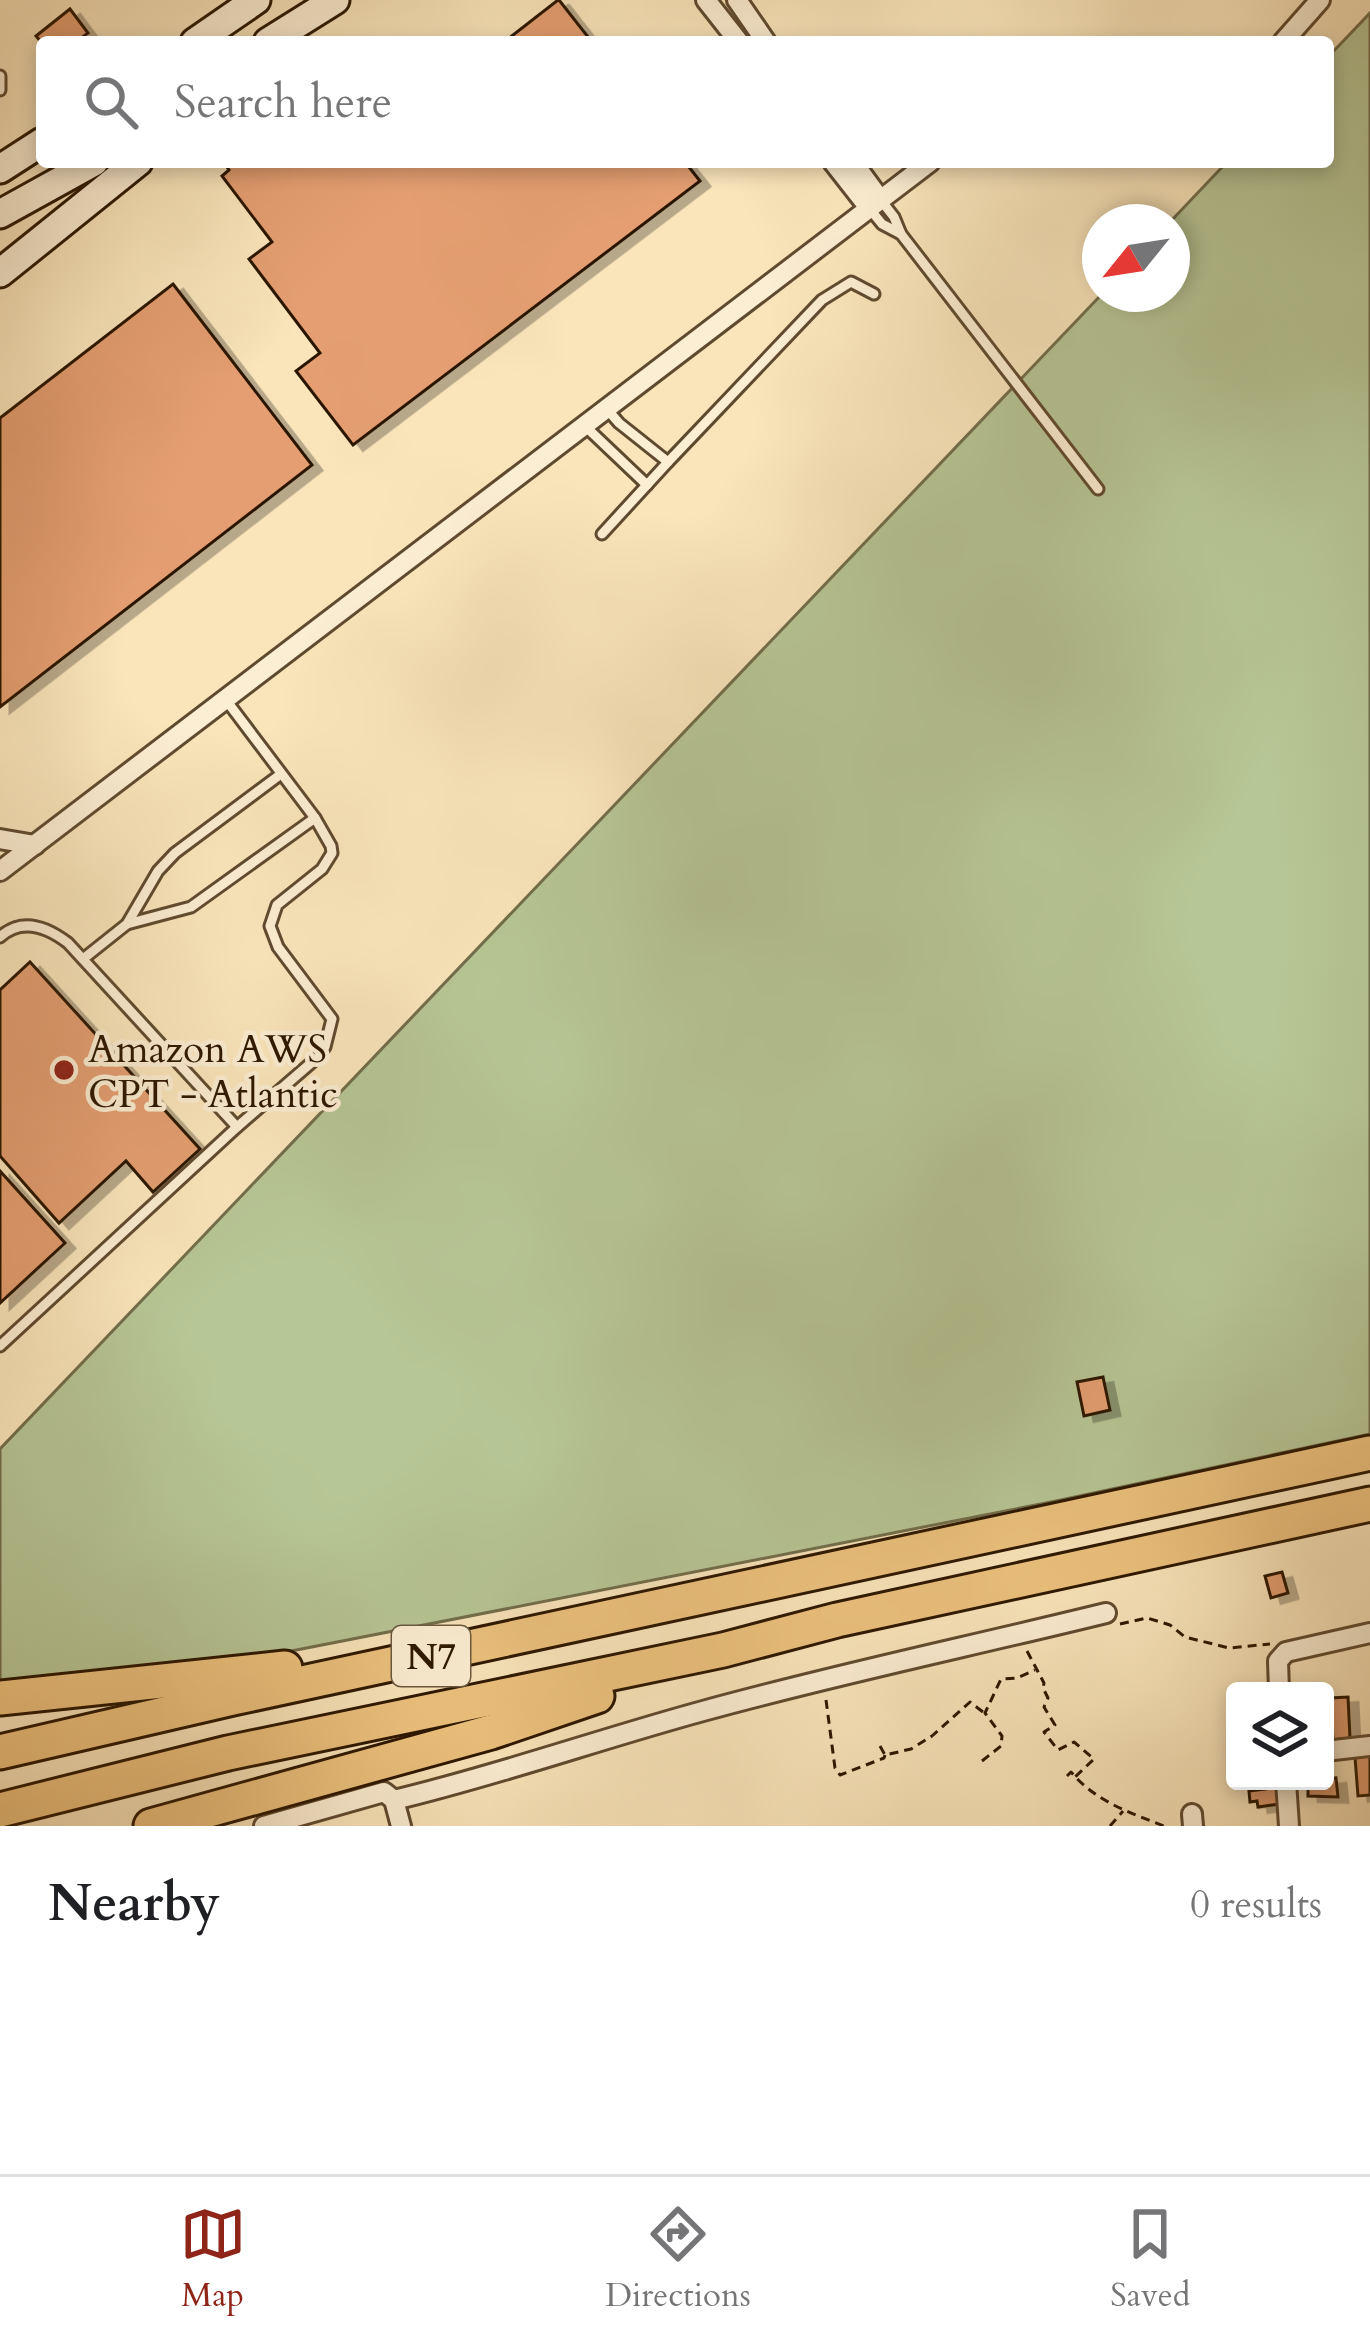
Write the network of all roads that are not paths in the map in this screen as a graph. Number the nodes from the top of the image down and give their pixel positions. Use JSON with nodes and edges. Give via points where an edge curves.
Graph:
{"nodes":[{"id":1,"x":335,"y":0,"type":"edge"},
{"id":2,"x":706,"y":0,"type":"edge"},
{"id":3,"x":737,"y":0,"type":"edge"},
{"id":4,"x":1320,"y":0,"type":"edge"},
{"id":5,"x":251,"y":3,"type":"edge"},
{"id":6,"x":204,"y":36,"type":"edge"},
{"id":7,"x":277,"y":36,"type":"edge"},
{"id":8,"x":734,"y":36,"type":"edge"},
{"id":9,"x":762,"y":36,"type":"edge"},
{"id":10,"x":1287,"y":36,"type":"edge"},
{"id":11,"x":0,"y":76,"type":"edge"},
{"id":12,"x":0,"y":90,"type":"edge"},
{"id":13,"x":36,"y":146,"type":"edge"},
{"id":14,"x":83,"y":168,"type":"edge"},
{"id":15,"x":131,"y":168,"type":"edge"},
{"id":16,"x":839,"y":168,"type":"edge"},
{"id":17,"x":856,"y":168,"type":"edge"},
{"id":18,"x":921,"y":168,"type":"edge"},
{"id":19,"x":0,"y":169,"type":"edge"},
{"id":20,"x":874,"y":203,"type":"junction"},
{"id":21,"x":0,"y":214,"type":"edge"},
{"id":22,"x":0,"y":273,"type":"edge"},
{"id":23,"x":874,"y":294,"type":"dead end"},
{"id":24,"x":606,"y":408,"type":"junction"},
{"id":25,"x":584,"y":425,"type":"junction"},
{"id":26,"x":668,"y":462,"type":"junction"},
{"id":27,"x":647,"y":485,"type":"junction"},
{"id":28,"x":1098,"y":489,"type":"dead end"},
{"id":29,"x":602,"y":535,"type":"dead end"},
{"id":30,"x":225,"y":699,"type":"junction"},
{"id":31,"x":281,"y":774,"type":"junction"},
{"id":32,"x":315,"y":818,"type":"junction"},
{"id":33,"x":0,"y":839,"type":"edge"},
{"id":34,"x":34,"y":845,"type":"junction"},
{"id":35,"x":0,"y":871,"type":"edge"},
{"id":36,"x":128,"y":924,"type":"junction"},
{"id":37,"x":0,"y":937,"type":"edge"},
{"id":38,"x":83,"y":959,"type":"junction"},
{"id":39,"x":237,"y":1127,"type":"junction"},
{"id":40,"x":0,"y":1346,"type":"edge"},
{"id":41,"x":1370,"y":1453,"type":"edge"},
{"id":42,"x":1370,"y":1504,"type":"edge"},
{"id":43,"x":863,"y":1563,"type":"junction"},
{"id":44,"x":1106,"y":1612,"type":"road end"},
{"id":45,"x":1370,"y":1633,"type":"edge"},
{"id":46,"x":723,"y":1650,"type":"junction"},
{"id":47,"x":1278,"y":1682,"type":"edge"},
{"id":48,"x":0,"y":1698,"type":"edge"},
{"id":49,"x":1370,"y":1746,"type":"edge"},
{"id":50,"x":1334,"y":1750,"type":"edge"},
{"id":51,"x":0,"y":1752,"type":"edge"},
{"id":52,"x":1287,"y":1790,"type":"edge"},
{"id":53,"x":394,"y":1800,"type":"junction"},
{"id":54,"x":0,"y":1810,"type":"edge"},
{"id":55,"x":151,"y":1826,"type":"edge"},
{"id":56,"x":264,"y":1826,"type":"edge"},
{"id":57,"x":401,"y":1826,"type":"edge"},
{"id":58,"x":1289,"y":1826,"type":"edge"}],
"edges":[{"from":1,"to":7,"type":"main road"},
{"from":2,"to":8,"type":"street"},
{"from":3,"to":9,"type":"street"},
{"from":4,"to":10,"type":"street"},
{"from":5,"to":6,"type":"main road"},
{"from":11,"to":12,"type":"lane"},
{"from":13,"to":19,"type":"main road"},
{"from":14,"to":21,"type":"main road"},
{"from":15,"to":22,"type":"main road"},
{"from":16,"to":20,"type":"street"},
{"from":17,"to":20,"type":"street"},
{"from":18,"to":20,"type":"street"},
{"from":20,"to":24,"type":"street"},
{"from":20,"to":28,"type":"lane"},
{"from":23,"to":26,"type":"lane","via":[[851,282],[822,300]]},
{"from":24,"to":25,"type":"street"},
{"from":24,"to":26,"type":"lane"},
{"from":25,"to":27,"type":"lane"},
{"from":25,"to":30,"type":"street"},
{"from":26,"to":27,"type":"lane"},
{"from":27,"to":29,"type":"lane"},
{"from":30,"to":31,"type":"lane"},
{"from":30,"to":34,"type":"street"},
{"from":31,"to":32,"type":"lane"},
{"from":31,"to":36,"type":"lane","via":[[175,853]]},
{"from":32,"to":36,"type":"lane","via":[[191,907]]},
{"from":32,"to":39,"type":"lane","via":[[332,853],[277,904],[270,926],[332,1019],[330,1034],[317,1057]]},
{"from":33,"to":34,"type":"street"},
{"from":34,"to":35,"type":"street"},
{"from":36,"to":38,"type":"lane"},
{"from":37,"to":38,"type":"lane","via":[[10,928],[40,927]]},
{"from":38,"to":39,"type":"lane"},
{"from":39,"to":40,"type":"lane"},
{"from":41,"to":43,"type":"highway","number":"N7"},
{"from":42,"to":46,"type":"highway","number":"N7"},
{"from":43,"to":48,"type":"highway","via":[[840,1553],[274,1670]]},
{"from":43,"to":51,"type":"highway","number":"N7"},
{"from":44,"to":53,"type":"street","via":[[633,1730]]},
{"from":45,"to":47,"type":"street","via":[[1292,1650],[1281,1656]]},
{"from":46,"to":54,"type":"highway","number":"N7"},
{"from":46,"to":55,"type":"highway","via":[[505,1728]]},
{"from":49,"to":50,"type":"street"},
{"from":52,"to":58,"type":"street"},
{"from":53,"to":56,"type":"street","via":[[376,1793]]},
{"from":53,"to":57,"type":"street"}]}
